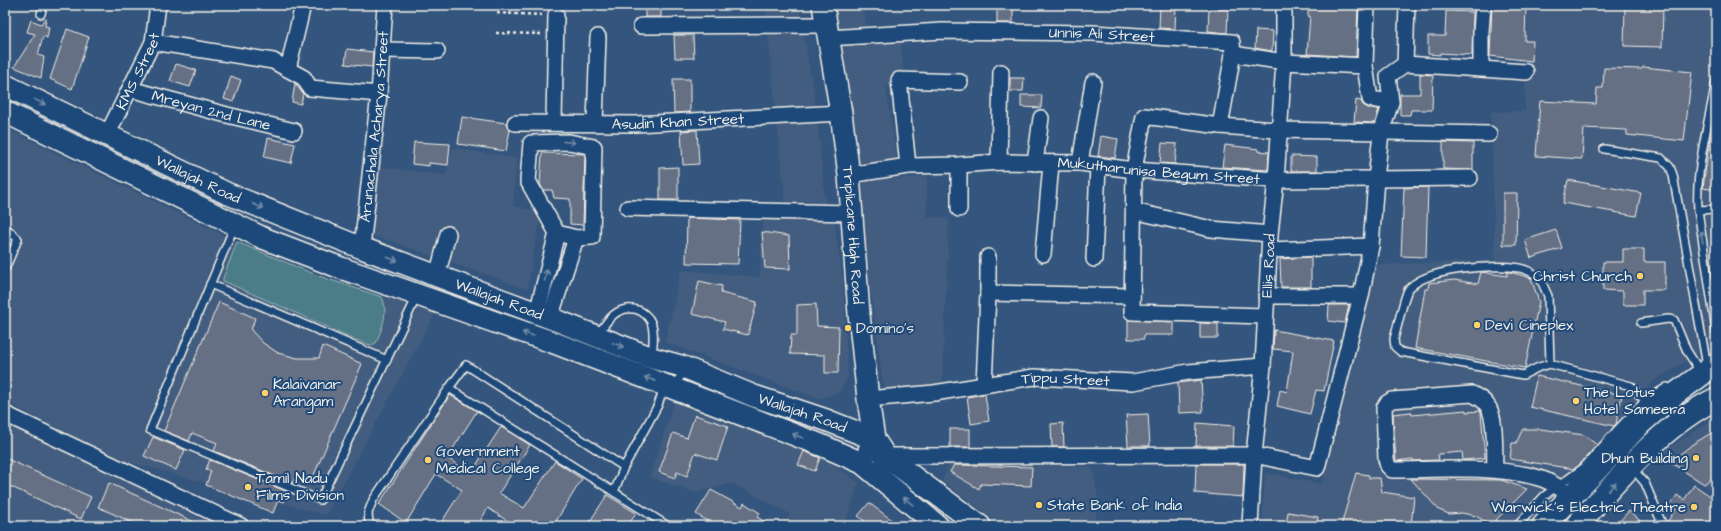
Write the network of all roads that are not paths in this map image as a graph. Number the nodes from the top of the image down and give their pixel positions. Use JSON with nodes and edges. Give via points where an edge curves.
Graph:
{"nodes":[{"id":1,"x":43,"y":5,"type":"edge"},
{"id":2,"x":158,"y":5,"type":"edge"},
{"id":3,"x":303,"y":5,"type":"edge"},
{"id":4,"x":385,"y":5,"type":"edge"},
{"id":5,"x":1284,"y":5,"type":"edge"},
{"id":6,"x":1367,"y":5,"type":"edge"},
{"id":7,"x":1407,"y":5,"type":"edge"},
{"id":8,"x":1483,"y":5,"type":"edge"},
{"id":9,"x":41,"y":14,"type":"dead end"},
{"id":10,"x":556,"y":15,"type":"road end"},
{"id":11,"x":826,"y":23,"type":"edge"},
{"id":12,"x":641,"y":26,"type":"dead end"},
{"id":13,"x":598,"y":37,"type":"dead end"},
{"id":14,"x":153,"y":42,"type":"junction"},
{"id":15,"x":382,"y":50,"type":"junction"},
{"id":16,"x":438,"y":51,"type":"dead end"},
{"id":17,"x":1233,"y":54,"type":"junction"},
{"id":18,"x":1284,"y":62,"type":"junction"},
{"id":19,"x":1405,"y":64,"type":"junction"},
{"id":20,"x":1365,"y":66,"type":"junction"},
{"id":21,"x":1481,"y":68,"type":"junction"},
{"id":22,"x":288,"y":69,"type":"junction"},
{"id":23,"x":1001,"y":72,"type":"dead end"},
{"id":24,"x":1526,"y":72,"type":"dead end"},
{"id":25,"x":1716,"y":81,"type":"edge"},
{"id":26,"x":960,"y":82,"type":"dead end"},
{"id":27,"x":1093,"y":82,"type":"dead end"},
{"id":28,"x":5,"y":85,"type":"edge"},
{"id":29,"x":130,"y":89,"type":"junction"},
{"id":30,"x":379,"y":94,"type":"junction"},
{"id":31,"x":1392,"y":102,"type":"junction"},
{"id":32,"x":5,"y":112,"type":"edge"},
{"id":33,"x":841,"y":114,"type":"junction"},
{"id":34,"x":1040,"y":118,"type":"dead end"},
{"id":35,"x":554,"y":122,"type":"junction"},
{"id":36,"x":515,"y":123,"type":"dead end"},
{"id":37,"x":595,"y":123,"type":"junction"},
{"id":38,"x":1220,"y":126,"type":"junction"},
{"id":39,"x":1278,"y":130,"type":"junction"},
{"id":40,"x":294,"y":131,"type":"dead end"},
{"id":41,"x":1381,"y":133,"type":"junction"},
{"id":42,"x":1489,"y":134,"type":"dead end"},
{"id":43,"x":107,"y":135,"type":"junction"},
{"id":44,"x":1604,"y":149,"type":"dead end"},
{"id":45,"x":999,"y":162,"type":"junction"},
{"id":46,"x":1035,"y":163,"type":"junction"},
{"id":47,"x":1080,"y":163,"type":"junction"},
{"id":48,"x":1051,"y":164,"type":"junction"},
{"id":49,"x":908,"y":166,"type":"junction"},
{"id":50,"x":959,"y":166,"type":"junction"},
{"id":51,"x":1098,"y":166,"type":"junction"},
{"id":52,"x":1134,"y":170,"type":"junction"},
{"id":53,"x":849,"y":175,"type":"junction"},
{"id":54,"x":1470,"y":178,"type":"dead end"},
{"id":55,"x":1376,"y":179,"type":"junction"},
{"id":56,"x":1276,"y":180,"type":"junction"},
{"id":57,"x":628,"y":208,"type":"dead end"},
{"id":58,"x":959,"y":209,"type":"dead end"},
{"id":59,"x":1716,"y":209,"type":"edge"},
{"id":60,"x":1698,"y":210,"type":"junction"},
{"id":61,"x":1134,"y":211,"type":"junction"},
{"id":62,"x":852,"y":213,"type":"junction"},
{"id":63,"x":235,"y":225,"type":"junction"},
{"id":64,"x":5,"y":227,"type":"edge"},
{"id":65,"x":557,"y":233,"type":"junction"},
{"id":66,"x":448,"y":234,"type":"dead end"},
{"id":67,"x":1270,"y":234,"type":"junction"},
{"id":68,"x":576,"y":238,"type":"junction"},
{"id":69,"x":1371,"y":246,"type":"junction"},
{"id":70,"x":362,"y":248,"type":"junction"},
{"id":71,"x":1270,"y":250,"type":"junction"},
{"id":72,"x":1043,"y":254,"type":"dead end"},
{"id":73,"x":988,"y":257,"type":"dead end"},
{"id":74,"x":1094,"y":259,"type":"dead end"},
{"id":75,"x":5,"y":269,"type":"edge"},
{"id":76,"x":438,"y":276,"type":"junction"},
{"id":77,"x":210,"y":284,"type":"junction"},
{"id":78,"x":988,"y":293,"type":"junction"},
{"id":79,"x":417,"y":294,"type":"junction"},
{"id":80,"x":1132,"y":296,"type":"junction"},
{"id":81,"x":1266,"y":296,"type":"junction"},
{"id":82,"x":1362,"y":296,"type":"junction"},
{"id":83,"x":543,"y":316,"type":"junction"},
{"id":84,"x":1265,"y":316,"type":"junction"},
{"id":85,"x":1641,"y":323,"type":"dead end"},
{"id":86,"x":1716,"y":331,"type":"edge"},
{"id":87,"x":597,"y":337,"type":"junction"},
{"id":88,"x":652,"y":358,"type":"junction"},
{"id":89,"x":387,"y":360,"type":"junction"},
{"id":90,"x":1550,"y":364,"type":"junction"},
{"id":91,"x":1262,"y":366,"type":"junction"},
{"id":92,"x":687,"y":368,"type":"junction"},
{"id":93,"x":1706,"y":372,"type":"edge"},
{"id":94,"x":984,"y":385,"type":"junction"},
{"id":95,"x":672,"y":387,"type":"junction"},
{"id":96,"x":449,"y":388,"type":"junction"},
{"id":97,"x":868,"y":399,"type":"junction"},
{"id":98,"x":1716,"y":399,"type":"edge"},
{"id":99,"x":1645,"y":401,"type":"junction"},
{"id":100,"x":5,"y":414,"type":"edge"},
{"id":101,"x":874,"y":439,"type":"junction"},
{"id":102,"x":1254,"y":455,"type":"junction"},
{"id":103,"x":885,"y":456,"type":"junction"},
{"id":104,"x":862,"y":463,"type":"junction"},
{"id":105,"x":1630,"y":466,"type":"junction"},
{"id":106,"x":624,"y":467,"type":"junction"},
{"id":107,"x":1495,"y":470,"type":"junction"},
{"id":108,"x":614,"y":492,"type":"junction"},
{"id":109,"x":1564,"y":492,"type":"junction"},
{"id":110,"x":934,"y":525,"type":"edge"},
{"id":111,"x":241,"y":526,"type":"edge"},
{"id":112,"x":373,"y":526,"type":"edge"},
{"id":113,"x":668,"y":526,"type":"edge"},
{"id":114,"x":980,"y":526,"type":"edge"},
{"id":115,"x":1250,"y":526,"type":"edge"},
{"id":116,"x":1517,"y":526,"type":"edge"},
{"id":117,"x":1543,"y":526,"type":"edge"},
{"id":118,"x":1576,"y":526,"type":"edge"},
{"id":119,"x":1663,"y":526,"type":"edge"}],
"edges":[{"from":1,"to":9,"type":"lane"},
{"from":2,"to":14,"type":"street","name":"KMS Street"},
{"from":3,"to":22,"type":"street"},
{"from":4,"to":15,"type":"street","name":"Arunachala Acharya Street"},
{"from":5,"to":18,"type":"street","name":"Ellis Road"},
{"from":6,"to":20,"type":"street"},
{"from":7,"to":19,"type":"street"},
{"from":8,"to":21,"type":"street"},
{"from":10,"to":35,"type":"street"},
{"from":11,"to":12,"type":"street"},
{"from":11,"to":17,"type":"street","name":"Unnis Ali Street","via":[[942,31],[1093,32],[1232,42]]},
{"from":11,"to":33,"type":"main road","name":"Triplicane High Road"},
{"from":13,"to":37,"type":"street"},
{"from":14,"to":22,"type":"street","via":[[272,61]]},
{"from":14,"to":29,"type":"street","name":"KMS Street"},
{"from":15,"to":16,"type":"street"},
{"from":15,"to":30,"type":"street","name":"Arunachala Acharya Street"},
{"from":17,"to":18,"type":"street"},
{"from":17,"to":38,"type":"street"},
{"from":18,"to":20,"type":"street"},
{"from":18,"to":39,"type":"street","name":"Ellis Road"},
{"from":19,"to":21,"type":"street"},
{"from":19,"to":31,"type":"street","via":[[1388,76]]},
{"from":20,"to":31,"type":"street","via":[[1370,99]]},
{"from":21,"to":24,"type":"street"},
{"from":22,"to":30,"type":"street","via":[[304,78],[310,88]]},
{"from":23,"to":45,"type":"street"},
{"from":25,"to":60,"type":"lane","via":[[1701,158]]},
{"from":26,"to":49,"type":"street","via":[[900,80]]},
{"from":27,"to":47,"type":"street"},
{"from":28,"to":43,"type":"main road","name":"Wallajah Road","one_way":true},
{"from":29,"to":40,"type":"street","name":"Mreyan 2nd Lane"},
{"from":29,"to":43,"type":"street","name":"KMS Street"},
{"from":30,"to":70,"type":"street","name":"Arunachala Acharya Street"},
{"from":31,"to":41,"type":"street"},
{"from":32,"to":63,"type":"main road","name":"Wallajah Road"},
{"from":33,"to":37,"type":"street","name":"Asudin Khan Street","via":[[635,124]]},
{"from":33,"to":53,"type":"main road","name":"Triplicane High Road"},
{"from":34,"to":46,"type":"street"},
{"from":35,"to":36,"type":"street","name":"Asudin Khan Street"},
{"from":35,"to":37,"type":"street","name":"Asudin Khan Street"},
{"from":38,"to":39,"type":"street"},
{"from":38,"to":52,"type":"street","via":[[1144,116]]},
{"from":39,"to":41,"type":"street"},
{"from":39,"to":56,"type":"street","name":"Ellis Road"},
{"from":41,"to":42,"type":"street"},
{"from":41,"to":55,"type":"street"},
{"from":43,"to":70,"type":"main road","name":"Wallajah Road","one_way":true,"via":[[226,193]]},
{"from":44,"to":93,"type":"lane","via":[[1661,158],[1674,175]]},
{"from":45,"to":46,"type":"street","name":"Mukutharunisa Begum Street"},
{"from":45,"to":50,"type":"street","name":"Mukutharunisa Begum Street"},
{"from":46,"to":48,"type":"street","name":"Mukutharunisa Begum Street"},
{"from":47,"to":48,"type":"street","name":"Mukutharunisa Begum Street"},
{"from":47,"to":51,"type":"street","name":"Mukutharunisa Begum Street"},
{"from":48,"to":72,"type":"street"},
{"from":49,"to":50,"type":"street","name":"Mukutharunisa Begum Street"},
{"from":49,"to":53,"type":"street","name":"Mukutharunisa Begum Street"},
{"from":50,"to":58,"type":"street"},
{"from":51,"to":52,"type":"street","name":"Mukutharunisa Begum Street"},
{"from":51,"to":74,"type":"street"},
{"from":52,"to":56,"type":"street","name":"Mukutharunisa Begum Street"},
{"from":52,"to":61,"type":"street"},
{"from":53,"to":62,"type":"main road","name":"Triplicane High Road"},
{"from":54,"to":55,"type":"street","name":"Mukutharunisa Begum Street"},
{"from":55,"to":56,"type":"street","name":"Mukutharunisa Begum Street"},
{"from":55,"to":69,"type":"street"},
{"from":56,"to":67,"type":"street","name":"Ellis Road"},
{"from":57,"to":62,"type":"street"},
{"from":59,"to":60,"type":"lane"},
{"from":86,"to":60,"type":"lane","one_way":true},
{"from":61,"to":67,"type":"street","via":[[1211,229]]},
{"from":61,"to":80,"type":"street"},
{"from":62,"to":97,"type":"main road","name":"Triplicane High Road"},
{"from":63,"to":77,"type":"lane"},
{"from":63,"to":79,"type":"main road","name":"Wallajah Road","via":[[263,238]]},
{"from":64,"to":75,"type":"lane","via":[[18,239]]},
{"from":65,"to":68,"type":"street"},
{"from":65,"to":68,"type":"street","one_way":true,"via":[[528,181],[531,144],[569,142],[594,147],[592,238]]},
{"from":83,"to":65,"type":"street","one_way":true},
{"from":66,"to":76,"type":"street"},
{"from":67,"to":71,"type":"street","name":"Ellis Road"},
{"from":68,"to":83,"type":"street"},
{"from":69,"to":71,"type":"street"},
{"from":69,"to":82,"type":"street"},
{"from":70,"to":76,"type":"main road","name":"Wallajah Road","one_way":true},
{"from":71,"to":81,"type":"street","name":"Ellis Road"},
{"from":73,"to":78,"type":"street"},
{"from":76,"to":83,"type":"main road","name":"Wallajah Road"},
{"from":77,"to":89,"type":"lane"},
{"from":77,"to":89,"type":"lane","via":[[150,430],[320,500]]},
{"from":78,"to":80,"type":"street"},
{"from":78,"to":94,"type":"street"},
{"from":79,"to":89,"type":"lane"},
{"from":95,"to":79,"type":"main road","name":"Wallajah Road","one_way":true},
{"from":80,"to":84,"type":"street","via":[[1132,312]]},
{"from":81,"to":82,"type":"street"},
{"from":81,"to":84,"type":"street","name":"Ellis Road"},
{"from":82,"to":102,"type":"street","via":[[1317,468]]},
{"from":83,"to":87,"type":"main road","name":"Wallajah Road"},
{"from":84,"to":91,"type":"street","name":"Ellis Road"},
{"from":85,"to":93,"type":"lane","via":[[1674,320],[1687,351]]},
{"from":87,"to":88,"type":"main road","name":"Wallajah Road","one_way":true},
{"from":87,"to":88,"type":"lane","via":[[606,321],[617,311],[631,308],[642,311],[651,320]]},
{"from":88,"to":92,"type":"main road","name":"Wallajah Road"},
{"from":90,"to":90,"type":"lane","via":[[1523,375],[1401,352],[1395,347],[1394,339],[1408,291],[1415,283],[1432,275],[1489,265],[1520,268],[1539,276],[1548,296]]},
{"from":90,"to":99,"type":"lane","via":[[1631,386]]},
{"from":91,"to":94,"type":"street","name":"Tippu Street","via":[[1188,372],[1133,382],[1034,377]]},
{"from":91,"to":102,"type":"street","name":"Ellis Road"},
{"from":92,"to":95,"type":"lane"},
{"from":92,"to":101,"type":"main road","name":"Wallajah Road","via":[[754,396]]},
{"from":93,"to":99,"type":"lane","via":[[1670,386]]},
{"from":93,"to":109,"type":"main road","via":[[1671,397]]},
{"from":94,"to":97,"type":"street","name":"Tippu Street"},
{"from":104,"to":95,"type":"main road","name":"Wallajah Road","one_way":true},
{"from":95,"to":106,"type":"lane","via":[[661,396]]},
{"from":96,"to":106,"type":"lane","via":[[466,365]]},
{"from":96,"to":108,"type":"lane"},
{"from":96,"to":112,"type":"lane","via":[[373,500],[368,514],[369,523]]},
{"from":97,"to":101,"type":"main road","name":"Triplicane High Road"},
{"from":98,"to":105,"type":"main road","via":[[1705,404],[1662,436]]},
{"from":99,"to":109,"type":"lane","via":[[1616,430]]},
{"from":100,"to":111,"type":"street"},
{"from":101,"to":103,"type":"main road"},
{"from":101,"to":104,"type":"main road"},
{"from":102,"to":103,"type":"street"},
{"from":102,"to":115,"type":"street","name":"Ellis Road"},
{"from":103,"to":114,"type":"main road"},
{"from":110,"to":104,"type":"main road","name":"Wallajah Road","one_way":true},
{"from":118,"to":105,"type":"main road","one_way":true},
{"from":105,"to":119,"type":"lane","via":[[1645,483]]},
{"from":106,"to":108,"type":"lane"},
{"from":107,"to":107,"type":"street","via":[[1392,470],[1386,459],[1384,408],[1392,400],[1472,394],[1483,400],[1492,416]]},
{"from":107,"to":109,"type":"street","via":[[1539,478]]},
{"from":108,"to":113,"type":"lane"},
{"from":109,"to":116,"type":"lane","via":[[1544,496]]},
{"from":109,"to":117,"type":"main road"}]}
